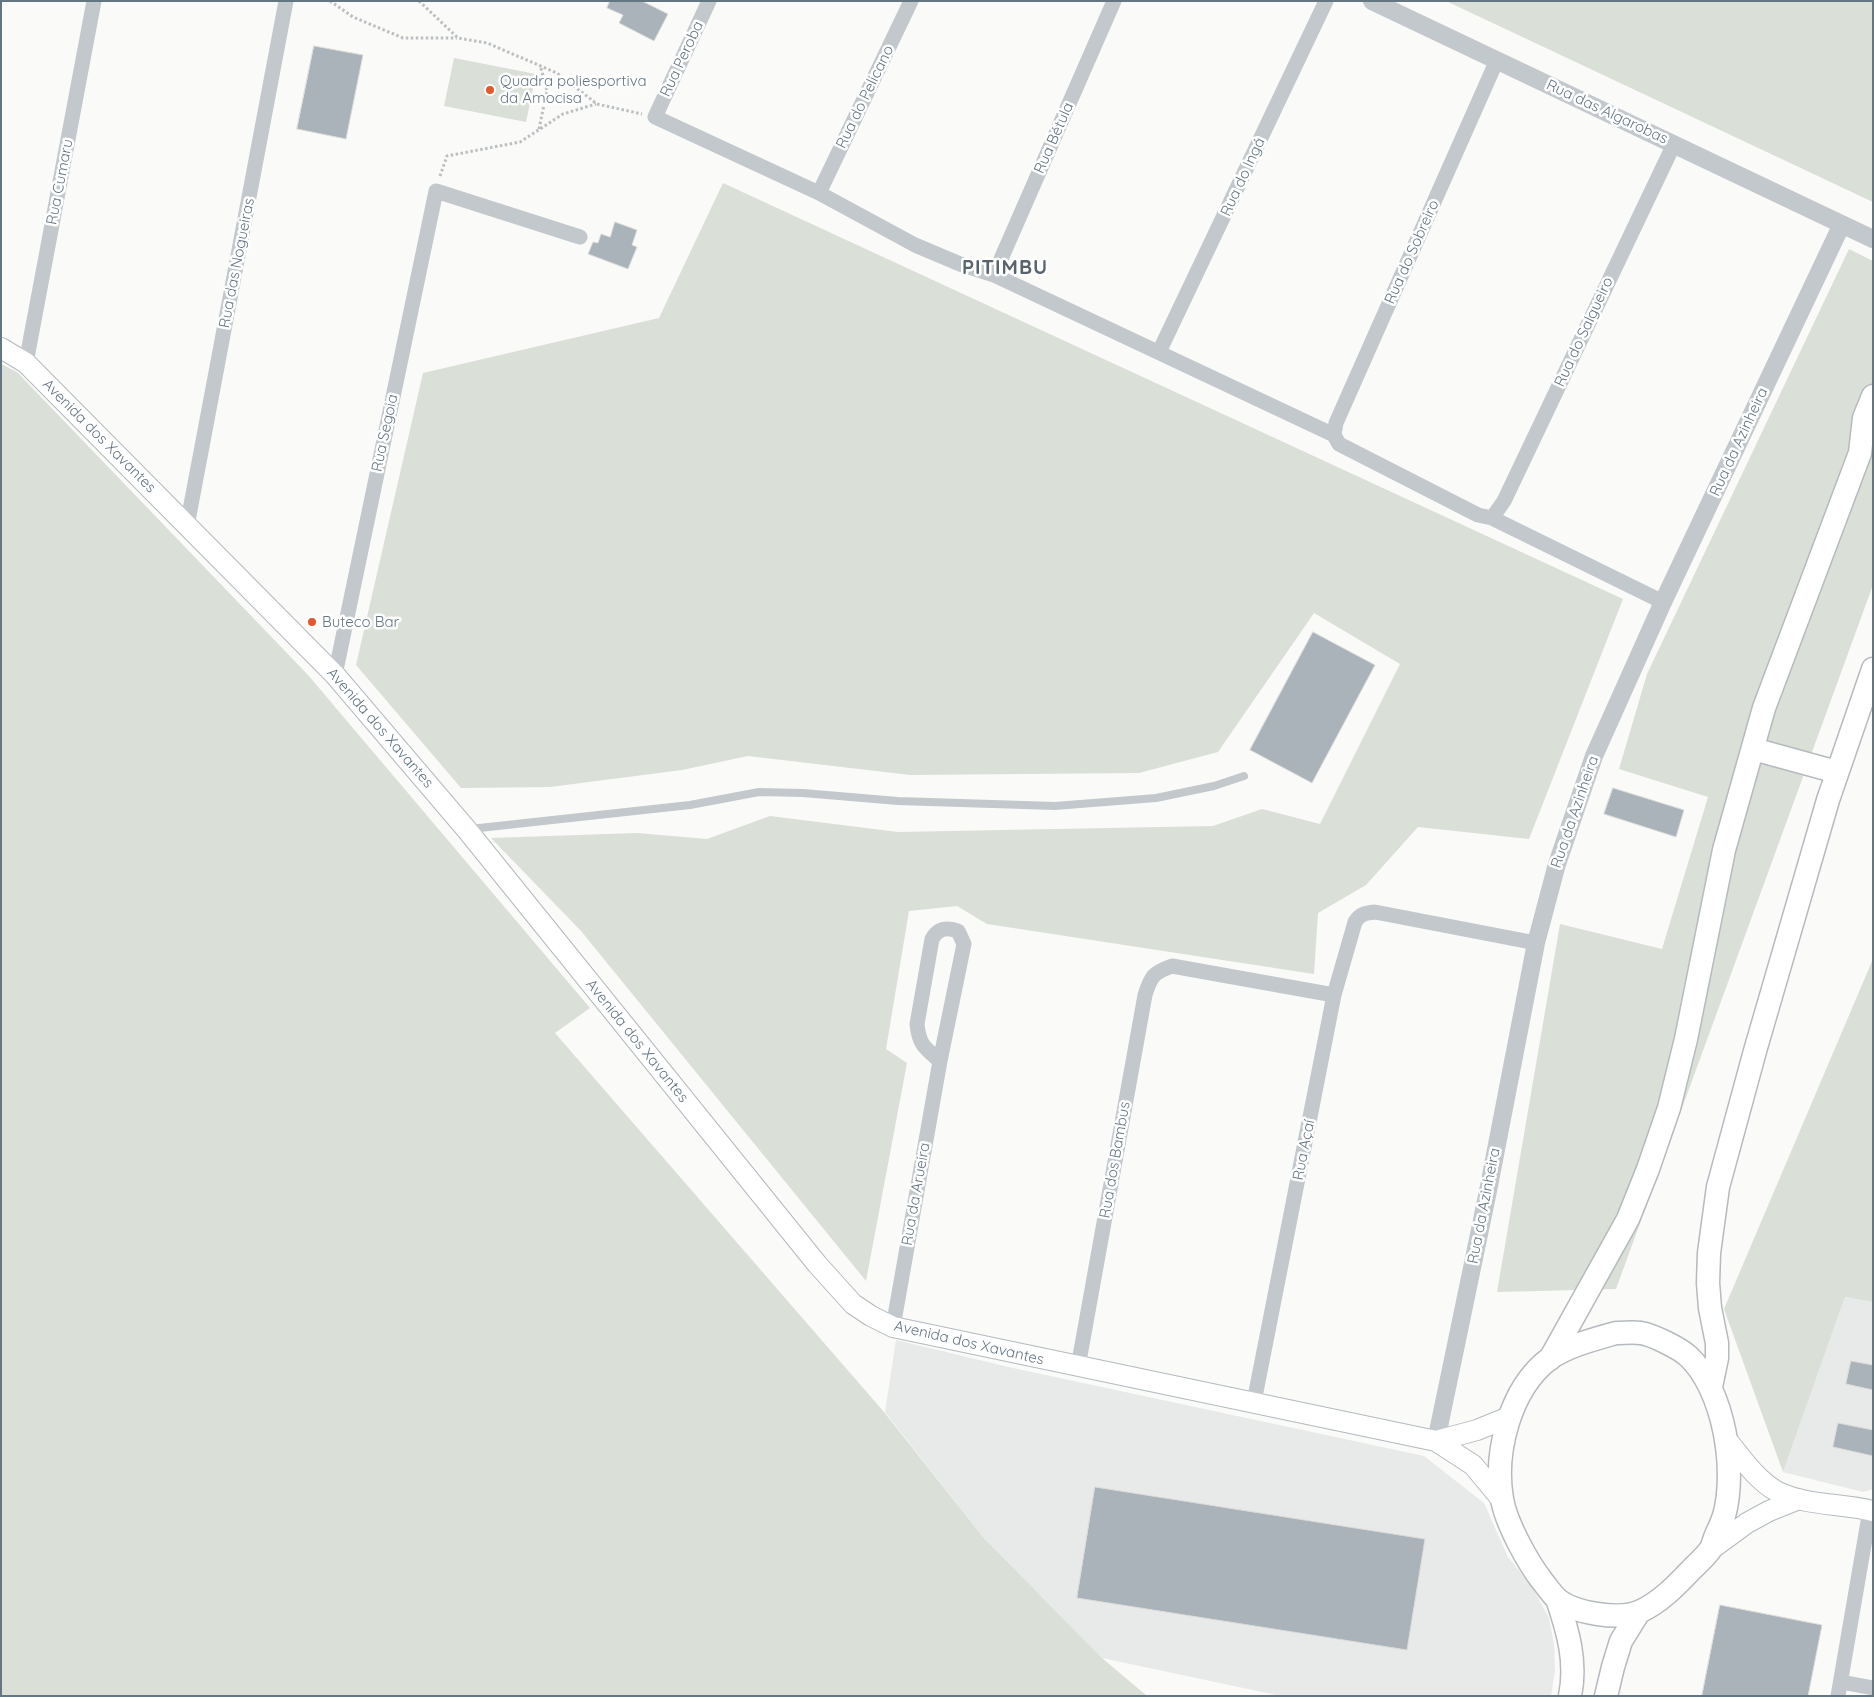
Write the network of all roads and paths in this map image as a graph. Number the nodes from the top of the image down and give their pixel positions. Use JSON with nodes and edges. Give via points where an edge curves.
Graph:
{"nodes":[{"id":1,"x":94,"y":1,"type":"edge"},
{"id":2,"x":286,"y":1,"type":"edge"},
{"id":3,"x":330,"y":1,"type":"edge"},
{"id":4,"x":419,"y":1,"type":"edge"},
{"id":5,"x":709,"y":1,"type":"edge"},
{"id":6,"x":910,"y":1,"type":"edge"},
{"id":7,"x":1114,"y":1,"type":"edge"},
{"id":8,"x":1326,"y":1,"type":"edge"},
{"id":9,"x":1372,"y":1,"type":"edge"},
{"id":10,"x":458,"y":38,"type":"junction"},
{"id":11,"x":1497,"y":60,"type":"junction"},
{"id":12,"x":540,"y":66,"type":"junction"},
{"id":13,"x":597,"y":104,"type":"junction"},
{"id":14,"x":655,"y":117,"type":"junction"},
{"id":15,"x":539,"y":130,"type":"junction"},
{"id":16,"x":1674,"y":144,"type":"junction"},
{"id":17,"x":436,"y":191,"type":"junction"},
{"id":18,"x":819,"y":194,"type":"junction"},
{"id":19,"x":1849,"y":229,"type":"junction"},
{"id":20,"x":580,"y":237,"type":"dead end"},
{"id":21,"x":1873,"y":239,"type":"edge"},
{"id":22,"x":994,"y":275,"type":"junction"},
{"id":23,"x":1,"y":348,"type":"edge"},
{"id":24,"x":1159,"y":352,"type":"junction"},
{"id":25,"x":26,"y":363,"type":"junction"},
{"id":26,"x":1873,"y":396,"type":"edge"},
{"id":27,"x":1336,"y":439,"type":"junction"},
{"id":28,"x":1863,"y":453,"type":"edge"},
{"id":29,"x":1492,"y":518,"type":"junction"},
{"id":30,"x":187,"y":526,"type":"junction"},
{"id":31,"x":1663,"y":602,"type":"junction"},
{"id":32,"x":1873,"y":669,"type":"edge"},
{"id":33,"x":335,"y":674,"type":"junction"},
{"id":34,"x":1753,"y":749,"type":"junction"},
{"id":35,"x":1837,"y":772,"type":"junction"},
{"id":36,"x":1244,"y":776,"type":"dead end"},
{"id":37,"x":467,"y":830,"type":"junction"},
{"id":38,"x":1536,"y":944,"type":"junction"},
{"id":39,"x":1334,"y":995,"type":"junction"},
{"id":40,"x":940,"y":1061,"type":"junction"},
{"id":41,"x":893,"y":1328,"type":"junction"},
{"id":42,"x":1550,"y":1359,"type":"junction"},
{"id":43,"x":1078,"y":1367,"type":"junction"},
{"id":44,"x":1711,"y":1388,"type":"junction"},
{"id":45,"x":1254,"y":1402,"type":"junction"},
{"id":46,"x":1509,"y":1417,"type":"junction"},
{"id":47,"x":1727,"y":1440,"type":"junction"},
{"id":48,"x":1436,"y":1441,"type":"junction"},
{"id":49,"x":1799,"y":1499,"type":"junction"},
{"id":50,"x":1502,"y":1500,"type":"junction"},
{"id":51,"x":1871,"y":1510,"type":"edge"},
{"id":52,"x":1710,"y":1550,"type":"junction"},
{"id":53,"x":1557,"y":1599,"type":"junction"},
{"id":54,"x":1639,"y":1612,"type":"junction"},
{"id":55,"x":1873,"y":1688,"type":"edge"},
{"id":56,"x":1840,"y":1689,"type":"edge"},
{"id":57,"x":1570,"y":1696,"type":"edge"},
{"id":58,"x":1606,"y":1696,"type":"edge"}],
"edges":[{"from":1,"to":25,"type":"street","name":"Rua Cumaru"},
{"from":2,"to":30,"type":"street","name":"Rua das Nogueiras"},
{"from":3,"to":10,"type":"path","via":[[353,17],[402,38]]},
{"from":4,"to":10,"type":"path"},
{"from":5,"to":14,"type":"street","name":"Rua Peroba"},
{"from":6,"to":18,"type":"street","name":"Rua do Pelicano"},
{"from":7,"to":22,"type":"street","name":"Rua Bétula"},
{"from":8,"to":24,"type":"street","name":"Rua do Ingá"},
{"from":9,"to":11,"type":"street","name":"Rua das Algarobas"},
{"from":10,"to":12,"type":"path","via":[[487,43]]},
{"from":11,"to":16,"type":"street","name":"Rua das Algarobas"},
{"from":11,"to":27,"type":"street","name":"Rua do Sobreiro","via":[[1336,423]]},
{"from":12,"to":13,"type":"path","via":[[557,73]]},
{"from":12,"to":15,"type":"path","via":[[547,90]]},
{"from":13,"to":14,"type":"path"},
{"from":13,"to":15,"type":"path","via":[[563,114]]},
{"from":14,"to":18,"type":"street"},
{"from":15,"to":17,"type":"path","via":[[520,142],[447,156]]},
{"from":16,"to":19,"type":"street","name":"Rua das Algarobas"},
{"from":16,"to":29,"type":"street","name":"Rua do Salgueiro","via":[[1504,500]]},
{"from":17,"to":20,"type":"street"},
{"from":17,"to":33,"type":"street","name":"Rua Segoia"},
{"from":18,"to":22,"type":"street","via":[[915,245]]},
{"from":19,"to":21,"type":"street","name":"Rua das Algarobas"},
{"from":19,"to":31,"type":"street","name":"Rua da Azinheira","via":[[1828,252]]},
{"from":22,"to":24,"type":"street"},
{"from":23,"to":25,"type":"main road","name":"Avenida dos Xavantes"},
{"from":24,"to":27,"type":"street"},
{"from":25,"to":30,"type":"main road","name":"Avenida dos Xavantes"},
{"from":26,"to":28,"type":"main road","via":[[1864,418]]},
{"from":27,"to":29,"type":"street","via":[[1478,515]]},
{"from":28,"to":34,"type":"main road","via":[[1764,708]]},
{"from":29,"to":31,"type":"street"},
{"from":30,"to":33,"type":"main road","name":"Avenida dos Xavantes"},
{"from":31,"to":38,"type":"street","name":"Rua da Azinheira","via":[[1594,756],[1557,864]]},
{"from":32,"to":35,"type":"main road"},
{"from":33,"to":37,"type":"main road","name":"Avenida dos Xavantes"},
{"from":34,"to":35,"type":"main road"},
{"from":34,"to":42,"type":"main road","via":[[1724,850],[1669,1108],[1628,1219]]},
{"from":35,"to":44,"type":"main road","via":[[1718,1187],[1709,1253],[1710,1308],[1717,1342]]},
{"from":36,"to":37,"type":"lane","via":[[1156,798],[1055,806],[759,792],[690,805]]},
{"from":37,"to":41,"type":"main road","name":"Avenida dos Xavantes","via":[[817,1264],[853,1304]]},
{"from":38,"to":39,"type":"street","name":"Rua Açaí","via":[[1374,912],[1365,913],[1355,922]]},
{"from":38,"to":48,"type":"street","name":"Rua da Azinheira"},
{"from":39,"to":43,"type":"street","name":"Rua dos Bambus","via":[[1172,966],[1151,978],[1145,995]]},
{"from":39,"to":45,"type":"street","name":"Rua Açaí"},
{"from":40,"to":40,"type":"street","name":"Rua da Arueira","via":[[923,1047],[917,1024],[932,939],[943,928],[958,931],[964,944]]},
{"from":40,"to":41,"type":"street","name":"Rua da Arueira"},
{"from":41,"to":43,"type":"main road","name":"Avenida dos Xavantes"},
{"from":42,"to":44,"type":"main road","via":[[1585,1341],[1616,1333],[1642,1333],[1688,1356]]},
{"from":42,"to":46,"type":"main road","via":[[1519,1394]]},
{"from":43,"to":45,"type":"main road","name":"Avenida dos Xavantes"},
{"from":44,"to":47,"type":"main road"},
{"from":45,"to":48,"type":"main road","name":"Avenida dos Xavantes"},
{"from":46,"to":48,"type":"main road","name":"Avenida dos Xavantes"},
{"from":46,"to":50,"type":"main road","via":[[1502,1445]]},
{"from":47,"to":49,"type":"main road","via":[[1757,1476],[1777,1492]]},
{"from":47,"to":52,"type":"main road","via":[[1728,1484],[1724,1515]]},
{"from":48,"to":50,"type":"main road","name":"Avenida dos Xavantes","via":[[1473,1465]]},
{"from":49,"to":51,"type":"main road"},
{"from":49,"to":52,"type":"main road","via":[[1747,1523]]},
{"from":50,"to":53,"type":"main road","via":[[1525,1555]]},
{"from":51,"to":56,"type":"street"},
{"from":52,"to":54,"type":"main road","via":[[1662,1598]]},
{"from":53,"to":54,"type":"main road","via":[[1585,1613]]},
{"from":53,"to":57,"type":"main road","via":[[1568,1631],[1573,1661]]},
{"from":54,"to":58,"type":"main road","via":[[1621,1641]]},
{"from":55,"to":56,"type":"street"}]}
